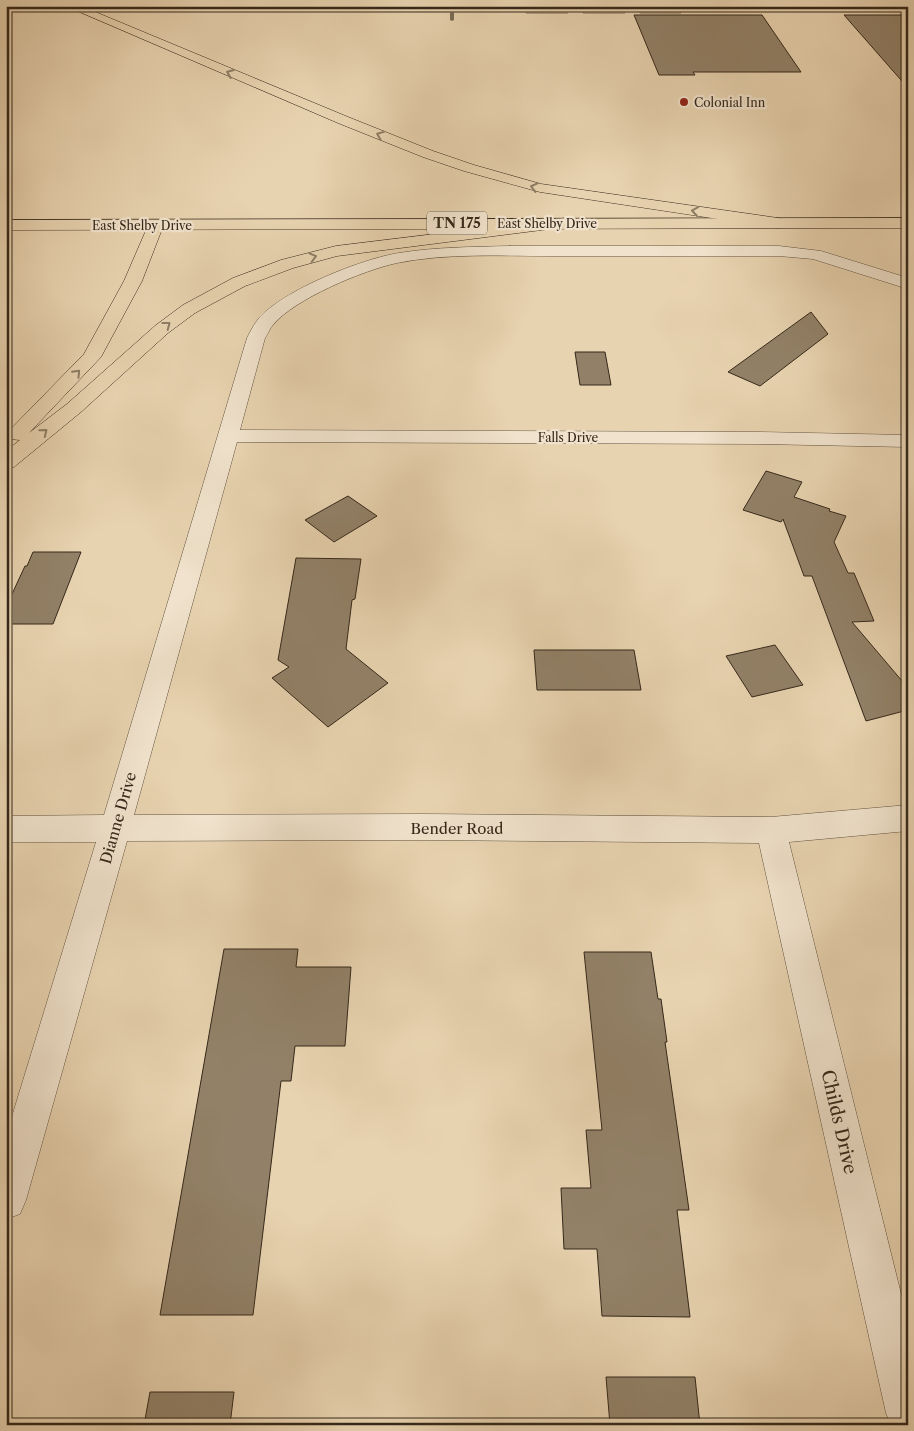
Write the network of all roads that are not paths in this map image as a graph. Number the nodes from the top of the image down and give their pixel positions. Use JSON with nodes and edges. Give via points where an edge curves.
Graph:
{"nodes":[{"id":1,"x":72,"y":6,"type":"edge"},
{"id":2,"x":778,"y":222,"type":"junction"},
{"id":3,"x":908,"y":222,"type":"edge"},
{"id":4,"x":567,"y":223,"type":"junction"},
{"id":5,"x":156,"y":224,"type":"junction"},
{"id":6,"x":6,"y":225,"type":"edge"},
{"id":7,"x":908,"y":284,"type":"edge"},
{"id":8,"x":228,"y":436,"type":"junction"},
{"id":9,"x":908,"y":441,"type":"edge"},
{"id":10,"x":6,"y":446,"type":"edge"},
{"id":11,"x":6,"y":462,"type":"edge"},
{"id":12,"x":908,"y":818,"type":"edge"},
{"id":13,"x":115,"y":828,"type":"junction"},
{"id":14,"x":6,"y":829,"type":"edge"},
{"id":15,"x":771,"y":830,"type":"junction"},
{"id":16,"x":6,"y":1200,"type":"edge"},
{"id":17,"x":908,"y":1413,"type":"edge"}],
"edges":[{"from":2,"to":1,"type":"main road","one_way":true,"via":[[540,188],[468,168],[343,120]]},
{"from":2,"to":3,"type":"main road","name":"East Shelby Drive","number":"TN 175"},
{"from":2,"to":4,"type":"main road","name":"East Shelby Drive","number":"TN 175"},
{"from":4,"to":5,"type":"main road","name":"East Shelby Drive","number":"TN 175"},
{"from":11,"to":4,"type":"main road","one_way":true,"via":[[74,408],[162,329],[189,309],[239,282],[287,264],[336,251]]},
{"from":5,"to":6,"type":"main road","name":"East Shelby Drive","number":"TN 175"},
{"from":10,"to":5,"type":"main road","one_way":true,"via":[[92,357],[133,281]]},
{"from":7,"to":8,"type":"street","name":"Dianne Drive","via":[[815,254],[779,251],[510,251],[398,258],[316,287],[265,322],[256,338]]},
{"from":8,"to":9,"type":"street","name":"Falls Drive"},
{"from":8,"to":13,"type":"street","name":"Dianne Drive"},
{"from":12,"to":15,"type":"street","name":"Bender Road"},
{"from":13,"to":14,"type":"street","name":"Bender Road"},
{"from":13,"to":15,"type":"street","name":"Bender Road"},
{"from":13,"to":16,"type":"street","name":"Dianne Drive"},
{"from":15,"to":17,"type":"street","name":"Childs Drive"}]}
